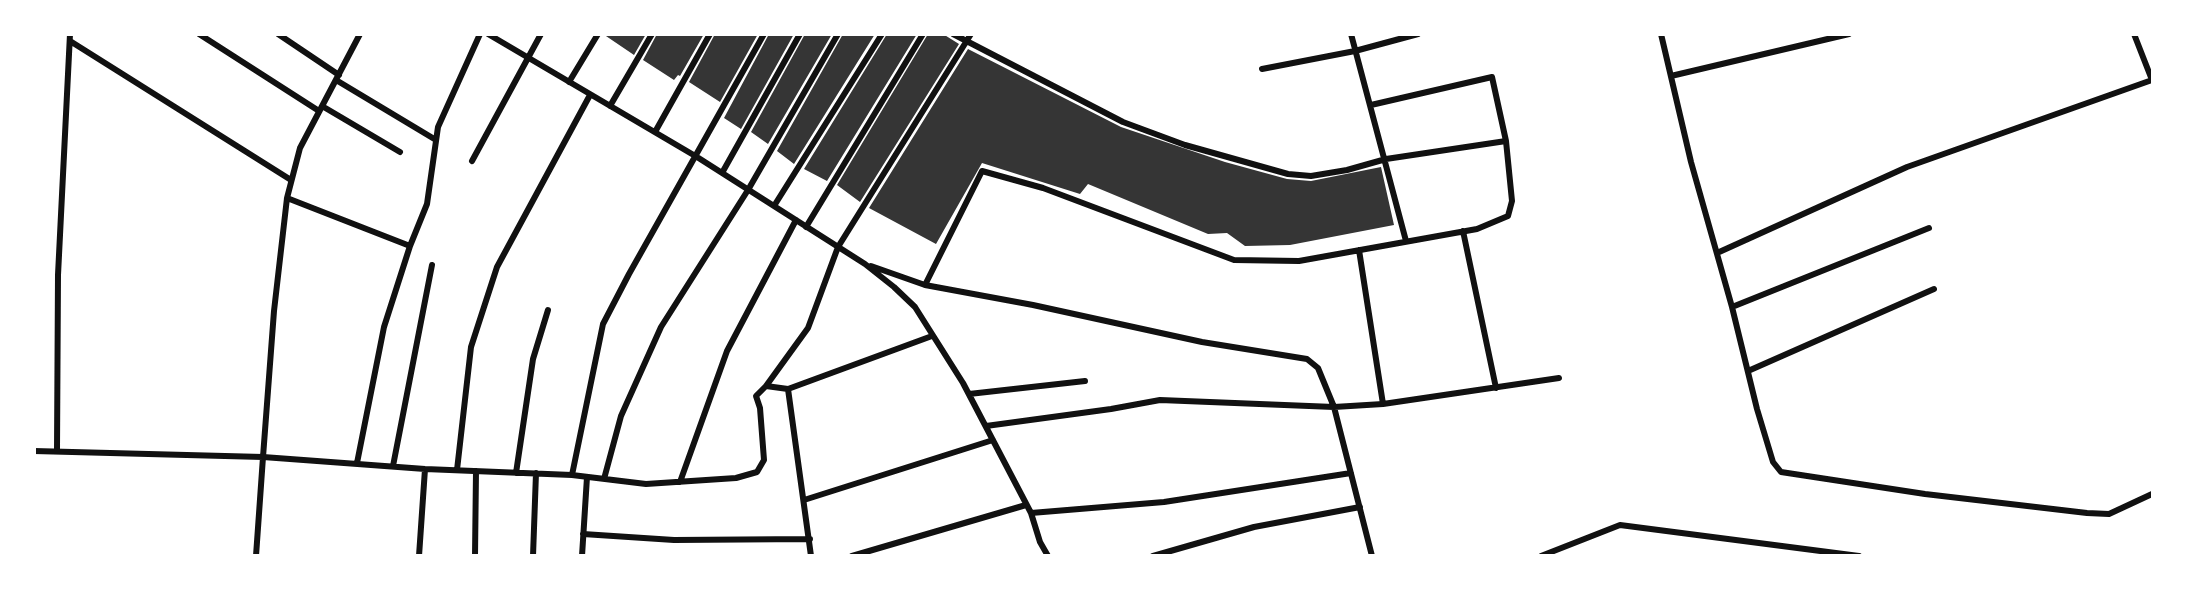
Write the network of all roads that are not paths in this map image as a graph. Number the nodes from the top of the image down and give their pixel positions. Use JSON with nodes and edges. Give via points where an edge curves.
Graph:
{"nodes":[{"id":1,"x":199,"y":34,"type":"edge"},
{"id":2,"x":278,"y":34,"type":"edge"},
{"id":3,"x":360,"y":34,"type":"edge"},
{"id":4,"x":480,"y":34,"type":"edge"},
{"id":5,"x":488,"y":34,"type":"edge"},
{"id":6,"x":542,"y":34,"type":"edge"},
{"id":7,"x":597,"y":34,"type":"edge"},
{"id":8,"x":652,"y":34,"type":"edge"},
{"id":9,"x":710,"y":34,"type":"edge"},
{"id":10,"x":764,"y":34,"type":"edge"},
{"id":11,"x":800,"y":34,"type":"edge"},
{"id":12,"x":838,"y":34,"type":"edge"},
{"id":13,"x":882,"y":34,"type":"edge"},
{"id":14,"x":923,"y":34,"type":"edge"},
{"id":15,"x":952,"y":34,"type":"edge"},
{"id":16,"x":971,"y":34,"type":"edge"},
{"id":17,"x":1351,"y":34,"type":"edge"},
{"id":18,"x":1418,"y":34,"type":"edge"},
{"id":19,"x":1661,"y":34,"type":"edge"},
{"id":20,"x":1849,"y":34,"type":"edge"},
{"id":21,"x":2134,"y":34,"type":"edge"},
{"id":22,"x":70,"y":38,"type":"edge"},
{"id":23,"x":967,"y":42,"type":"junction"},
{"id":24,"x":1355,"y":51,"type":"junction"},
{"id":25,"x":528,"y":58,"type":"junction"},
{"id":26,"x":1262,"y":69,"type":"dead end"},
{"id":27,"x":1671,"y":76,"type":"junction"},
{"id":28,"x":337,"y":78,"type":"junction"},
{"id":29,"x":2152,"y":80,"type":"edge"},
{"id":30,"x":569,"y":82,"type":"junction"},
{"id":31,"x":590,"y":94,"type":"junction"},
{"id":32,"x":1371,"y":105,"type":"junction"},
{"id":33,"x":610,"y":106,"type":"junction"},
{"id":34,"x":321,"y":109,"type":"junction"},
{"id":35,"x":655,"y":132,"type":"junction"},
{"id":36,"x":436,"y":140,"type":"junction"},
{"id":37,"x":1506,"y":141,"type":"junction"},
{"id":38,"x":400,"y":152,"type":"dead end"},
{"id":39,"x":697,"y":157,"type":"junction"},
{"id":40,"x":1386,"y":159,"type":"junction"},
{"id":41,"x":472,"y":161,"type":"dead end"},
{"id":42,"x":722,"y":173,"type":"junction"},
{"id":43,"x":291,"y":180,"type":"junction"},
{"id":44,"x":748,"y":190,"type":"junction"},
{"id":45,"x":286,"y":198,"type":"junction"},
{"id":46,"x":774,"y":206,"type":"junction"},
{"id":47,"x":796,"y":220,"type":"junction"},
{"id":48,"x":806,"y":226,"type":"junction"},
{"id":49,"x":1929,"y":228,"type":"dead end"},
{"id":50,"x":1463,"y":231,"type":"junction"},
{"id":51,"x":1406,"y":241,"type":"junction"},
{"id":52,"x":410,"y":246,"type":"junction"},
{"id":53,"x":838,"y":247,"type":"junction"},
{"id":54,"x":1359,"y":250,"type":"junction"},
{"id":55,"x":1717,"y":253,"type":"junction"},
{"id":56,"x":865,"y":264,"type":"junction"},
{"id":57,"x":432,"y":265,"type":"dead end"},
{"id":58,"x":925,"y":285,"type":"junction"},
{"id":59,"x":1934,"y":289,"type":"dead end"},
{"id":60,"x":1732,"y":307,"type":"junction"},
{"id":61,"x":548,"y":310,"type":"dead end"},
{"id":62,"x":932,"y":336,"type":"junction"},
{"id":63,"x":1748,"y":371,"type":"junction"},
{"id":64,"x":1559,"y":378,"type":"dead end"},
{"id":65,"x":1085,"y":381,"type":"dead end"},
{"id":66,"x":766,"y":386,"type":"junction"},
{"id":67,"x":788,"y":388,"type":"junction"},
{"id":68,"x":1496,"y":388,"type":"junction"},
{"id":69,"x":969,"y":394,"type":"junction"},
{"id":70,"x":1383,"y":404,"type":"junction"},
{"id":71,"x":1334,"y":407,"type":"junction"},
{"id":72,"x":986,"y":426,"type":"junction"},
{"id":73,"x":993,"y":440,"type":"junction"},
{"id":74,"x":57,"y":450,"type":"junction"},
{"id":75,"x":34,"y":451,"type":"edge"},
{"id":76,"x":263,"y":457,"type":"junction"},
{"id":77,"x":357,"y":464,"type":"junction"},
{"id":78,"x":393,"y":466,"type":"junction"},
{"id":79,"x":425,"y":468,"type":"junction"},
{"id":80,"x":457,"y":470,"type":"junction"},
{"id":81,"x":476,"y":471,"type":"junction"},
{"id":82,"x":516,"y":473,"type":"junction"},
{"id":83,"x":1351,"y":473,"type":"junction"},
{"id":84,"x":536,"y":474,"type":"junction"},
{"id":85,"x":572,"y":475,"type":"junction"},
{"id":86,"x":587,"y":477,"type":"junction"},
{"id":87,"x":604,"y":479,"type":"junction"},
{"id":88,"x":680,"y":482,"type":"junction"},
{"id":89,"x":2152,"y":494,"type":"edge"},
{"id":90,"x":804,"y":500,"type":"junction"},
{"id":91,"x":1026,"y":505,"type":"junction"},
{"id":92,"x":1360,"y":507,"type":"junction"},
{"id":93,"x":1030,"y":513,"type":"junction"},
{"id":94,"x":583,"y":534,"type":"junction"},
{"id":95,"x":810,"y":539,"type":"junction"},
{"id":96,"x":256,"y":555,"type":"edge"},
{"id":97,"x":419,"y":555,"type":"edge"},
{"id":98,"x":475,"y":555,"type":"edge"},
{"id":99,"x":533,"y":555,"type":"edge"},
{"id":100,"x":582,"y":555,"type":"edge"},
{"id":101,"x":811,"y":555,"type":"edge"},
{"id":102,"x":852,"y":555,"type":"edge"},
{"id":103,"x":1048,"y":555,"type":"edge"},
{"id":104,"x":1153,"y":555,"type":"edge"},
{"id":105,"x":1372,"y":555,"type":"edge"},
{"id":106,"x":1540,"y":555,"type":"edge"},
{"id":107,"x":1858,"y":555,"type":"edge"}],
"edges":[{"from":1,"to":34,"type":"street"},
{"from":2,"to":28,"type":"street"},
{"from":3,"to":28,"type":"street"},
{"from":4,"to":36,"type":"street","via":[[438,127]]},
{"from":5,"to":25,"type":"street"},
{"from":6,"to":25,"type":"street"},
{"from":7,"to":30,"type":"street"},
{"from":8,"to":33,"type":"street"},
{"from":9,"to":35,"type":"street"},
{"from":10,"to":39,"type":"street"},
{"from":11,"to":42,"type":"street"},
{"from":12,"to":44,"type":"street"},
{"from":13,"to":46,"type":"street"},
{"from":14,"to":48,"type":"street"},
{"from":15,"to":23,"type":"street"},
{"from":16,"to":23,"type":"street"},
{"from":17,"to":24,"type":"street"},
{"from":18,"to":24,"type":"street"},
{"from":19,"to":27,"type":"street"},
{"from":20,"to":27,"type":"street"},
{"from":21,"to":29,"type":"street"},
{"from":22,"to":43,"type":"street"},
{"from":22,"to":74,"type":"street","via":[[58,275]]},
{"from":23,"to":40,"type":"street","via":[[1123,122],[1185,145],[1288,174],[1311,176]]},
{"from":23,"to":53,"type":"street"},
{"from":24,"to":26,"type":"street"},
{"from":24,"to":32,"type":"street"},
{"from":25,"to":30,"type":"street"},
{"from":25,"to":41,"type":"street"},
{"from":27,"to":55,"type":"street"},
{"from":28,"to":34,"type":"street"},
{"from":28,"to":36,"type":"street"},
{"from":29,"to":55,"type":"street","via":[[1907,167]]},
{"from":30,"to":31,"type":"street"},
{"from":31,"to":33,"type":"street"},
{"from":31,"to":80,"type":"street","via":[[497,267],[471,347]]},
{"from":32,"to":37,"type":"street","via":[[1492,77]]},
{"from":32,"to":40,"type":"street"},
{"from":33,"to":35,"type":"street"},
{"from":34,"to":38,"type":"street"},
{"from":34,"to":43,"type":"street","via":[[300,148]]},
{"from":35,"to":39,"type":"street"},
{"from":36,"to":52,"type":"street","via":[[428,204]]},
{"from":37,"to":40,"type":"street"},
{"from":37,"to":50,"type":"street","via":[[1512,201],[1508,216]]},
{"from":39,"to":42,"type":"street"},
{"from":39,"to":85,"type":"street","via":[[603,324]]},
{"from":40,"to":51,"type":"street"},
{"from":42,"to":44,"type":"street"},
{"from":43,"to":45,"type":"street"},
{"from":44,"to":46,"type":"street"},
{"from":44,"to":87,"type":"street","via":[[661,327],[621,416]]},
{"from":45,"to":52,"type":"street"},
{"from":45,"to":76,"type":"street"},
{"from":46,"to":47,"type":"street"},
{"from":47,"to":48,"type":"street"},
{"from":47,"to":88,"type":"street","via":[[727,351]]},
{"from":48,"to":53,"type":"street"},
{"from":49,"to":60,"type":"street"},
{"from":50,"to":51,"type":"street"},
{"from":50,"to":68,"type":"street"},
{"from":51,"to":54,"type":"street"},
{"from":52,"to":77,"type":"street","via":[[384,327]]},
{"from":53,"to":56,"type":"street"},
{"from":53,"to":66,"type":"street","via":[[808,328]]},
{"from":54,"to":58,"type":"street","via":[[1299,261],[1234,260],[1043,188],[982,171]]},
{"from":54,"to":70,"type":"street"},
{"from":55,"to":60,"type":"street"},
{"from":56,"to":58,"type":"street"},
{"from":56,"to":62,"type":"street","via":[[915,307]]},
{"from":57,"to":78,"type":"street"},
{"from":58,"to":71,"type":"street","via":[[1213,344],[1307,359],[1318,368]]},
{"from":59,"to":63,"type":"street"},
{"from":60,"to":63,"type":"street"},
{"from":61,"to":82,"type":"street","via":[[533,359]]},
{"from":62,"to":67,"type":"street"},
{"from":62,"to":69,"type":"street"},
{"from":63,"to":89,"type":"street","via":[[1773,462],[1781,472],[2086,513],[2109,514]]},
{"from":64,"to":68,"type":"street"},
{"from":65,"to":69,"type":"street"},
{"from":66,"to":67,"type":"street"},
{"from":66,"to":88,"type":"street","via":[[756,396],[764,460],[757,472]]},
{"from":67,"to":90,"type":"street"},
{"from":68,"to":70,"type":"street"},
{"from":69,"to":72,"type":"street"},
{"from":70,"to":71,"type":"street"},
{"from":71,"to":72,"type":"street","via":[[1160,399]]},
{"from":71,"to":83,"type":"street"},
{"from":72,"to":73,"type":"street"},
{"from":73,"to":90,"type":"street"},
{"from":73,"to":91,"type":"street"},
{"from":74,"to":75,"type":"street"},
{"from":74,"to":76,"type":"street"},
{"from":76,"to":77,"type":"street"},
{"from":76,"to":96,"type":"street"},
{"from":77,"to":78,"type":"street"},
{"from":78,"to":79,"type":"street"},
{"from":79,"to":80,"type":"street"},
{"from":79,"to":97,"type":"street"},
{"from":80,"to":81,"type":"street"},
{"from":81,"to":82,"type":"street"},
{"from":81,"to":98,"type":"street"},
{"from":82,"to":84,"type":"street"},
{"from":83,"to":92,"type":"street"},
{"from":83,"to":93,"type":"street","via":[[1164,502]]},
{"from":84,"to":85,"type":"street"},
{"from":84,"to":99,"type":"street"},
{"from":85,"to":86,"type":"street"},
{"from":86,"to":87,"type":"street"},
{"from":86,"to":94,"type":"street"},
{"from":87,"to":88,"type":"street","via":[[646,484]]},
{"from":90,"to":95,"type":"street"},
{"from":91,"to":93,"type":"street"},
{"from":91,"to":102,"type":"street"},
{"from":92,"to":104,"type":"street","via":[[1254,527]]},
{"from":92,"to":105,"type":"street"},
{"from":93,"to":103,"type":"street"},
{"from":94,"to":95,"type":"street","via":[[674,540]]},
{"from":94,"to":100,"type":"street"},
{"from":95,"to":101,"type":"street"},
{"from":106,"to":107,"type":"street","via":[[1620,525]]}]}
